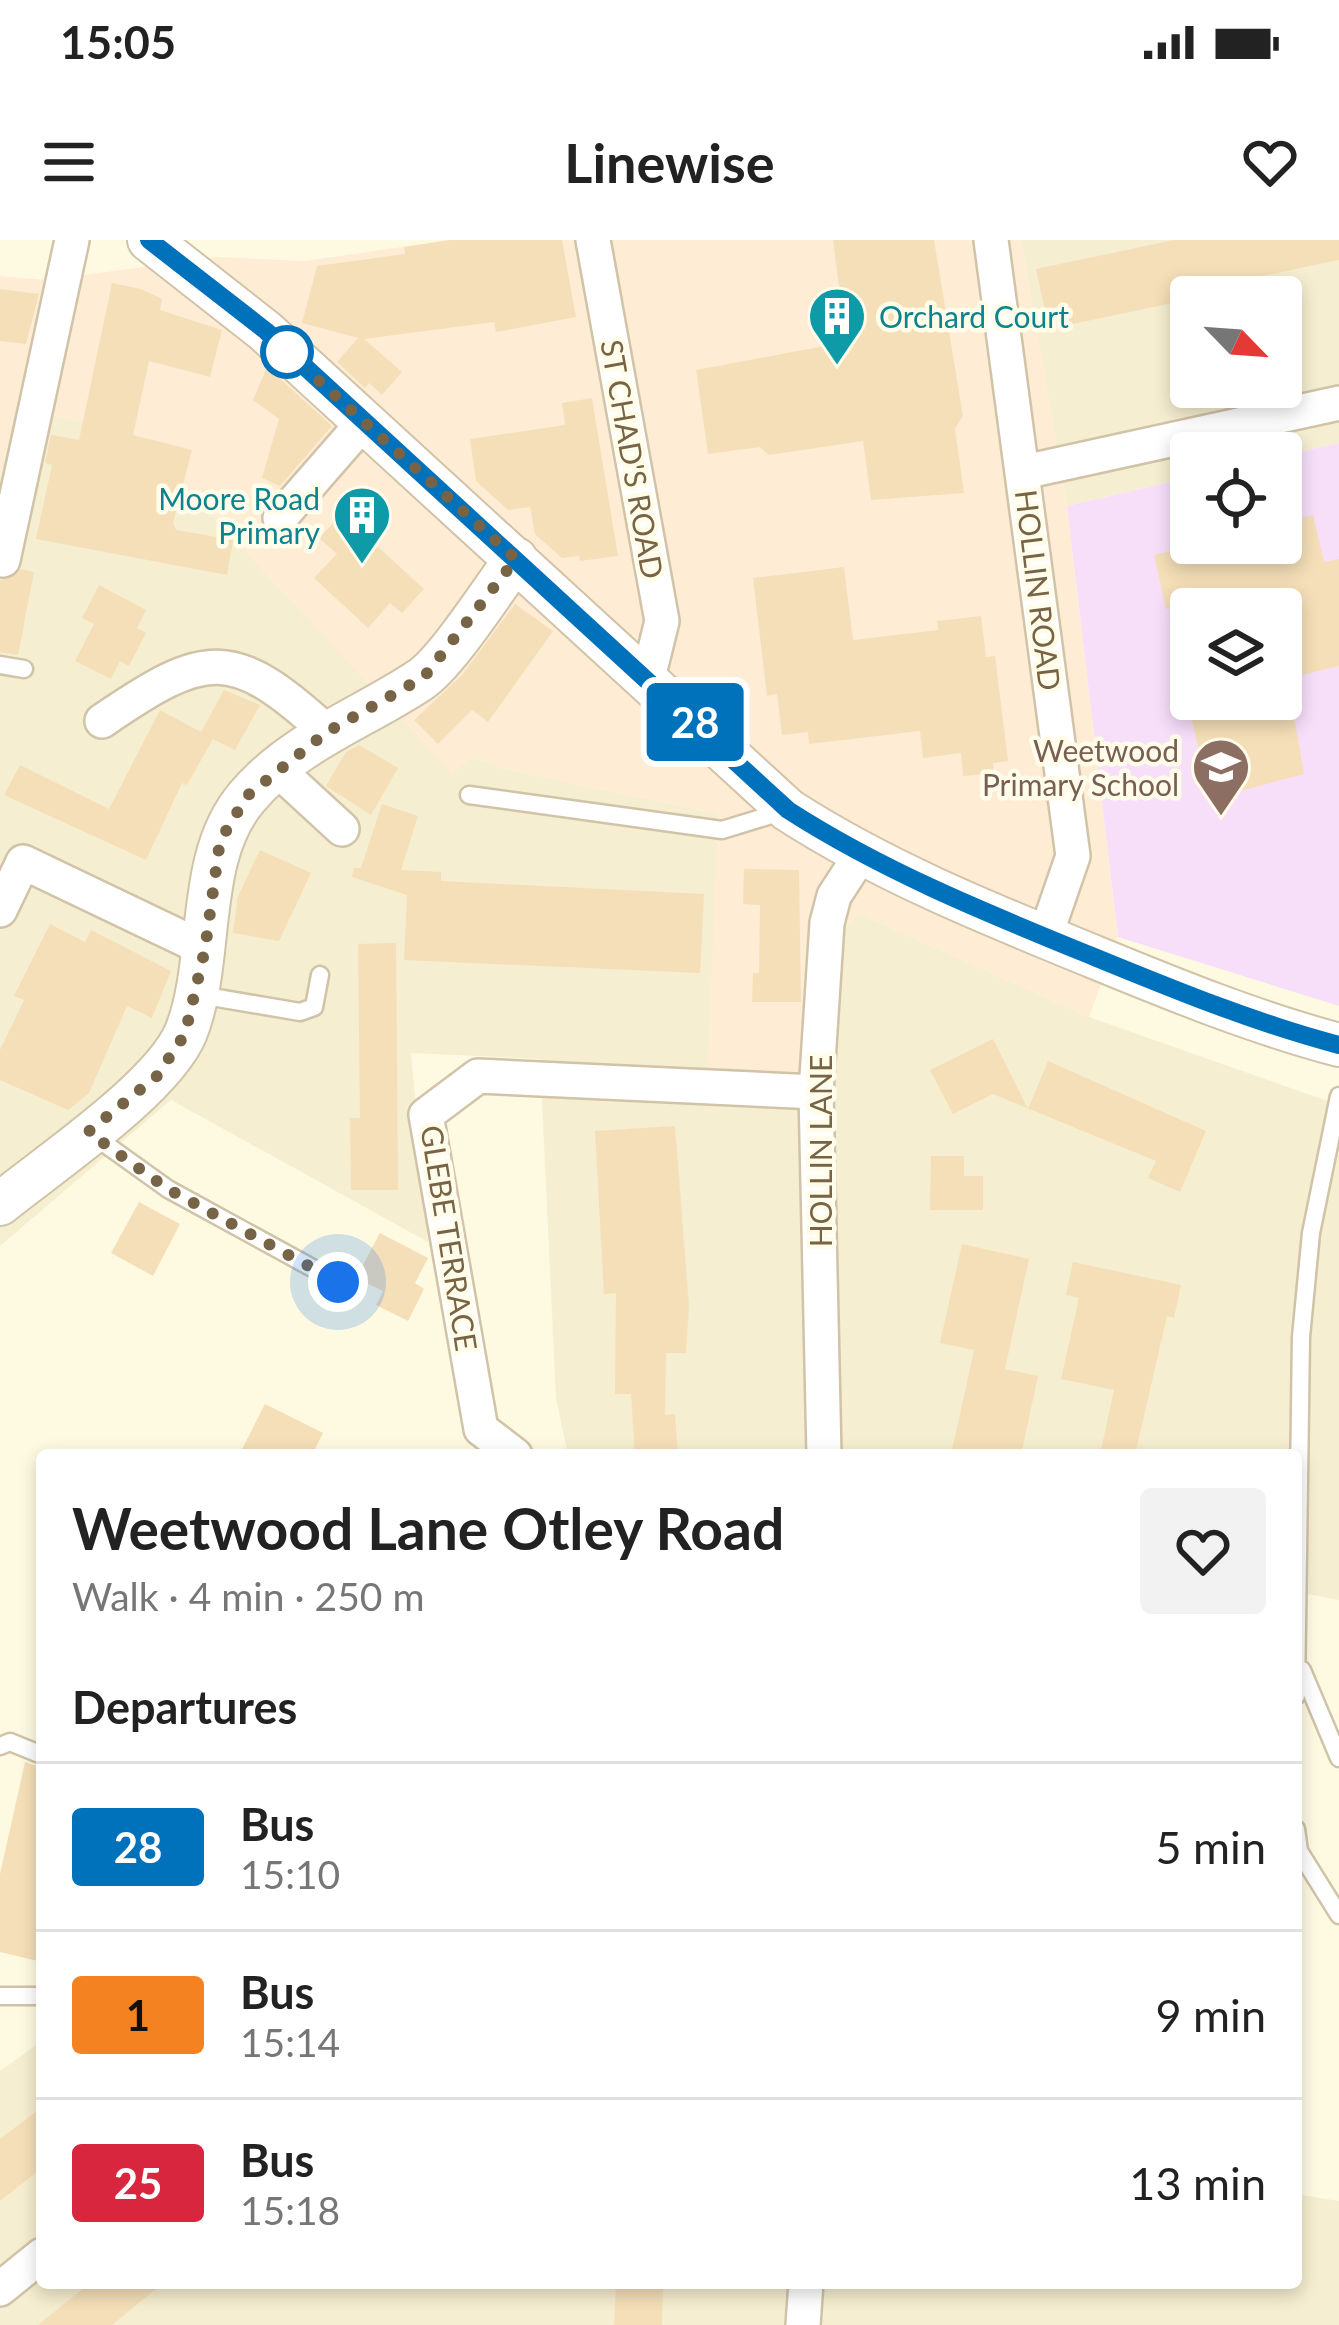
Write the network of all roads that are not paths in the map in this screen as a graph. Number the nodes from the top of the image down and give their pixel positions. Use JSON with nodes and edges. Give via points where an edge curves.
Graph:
{"nodes":[{"id":1,"x":73,"y":240,"type":"edge"},
{"id":2,"x":149,"y":240,"type":"edge"},
{"id":3,"x":593,"y":240,"type":"edge"},
{"id":4,"x":991,"y":240,"type":"edge"},
{"id":5,"x":1339,"y":403,"type":"edge"},
{"id":6,"x":363,"y":423,"type":"junction"},
{"id":7,"x":1024,"y":472,"type":"junction"},
{"id":8,"x":280,"y":518,"type":"dead end"},
{"id":9,"x":516,"y":559,"type":"junction"},
{"id":10,"x":3,"y":560,"type":"dead end"},
{"id":11,"x":0,"y":665,"type":"edge"},
{"id":12,"x":24,"y":669,"type":"dead end"},
{"id":13,"x":648,"y":678,"type":"junction"},
{"id":14,"x":102,"y":722,"type":"dead end"},
{"id":15,"x":327,"y":732,"type":"junction"},
{"id":16,"x":279,"y":771,"type":"junction"},
{"id":17,"x":469,"y":795,"type":"dead end"},
{"id":18,"x":788,"y":810,"type":"junction"},
{"id":19,"x":342,"y":829,"type":"dead end"},
{"id":20,"x":860,"y":856,"type":"junction"},
{"id":21,"x":0,"y":910,"type":"edge"},
{"id":22,"x":1045,"y":937,"type":"junction"},
{"id":23,"x":205,"y":949,"type":"junction"},
{"id":24,"x":320,"y":974,"type":"dead end"},
{"id":25,"x":194,"y":994,"type":"junction"},
{"id":26,"x":1339,"y":1045,"type":"edge"},
{"id":27,"x":816,"y":1092,"type":"junction"},
{"id":28,"x":1339,"y":1096,"type":"edge"},
{"id":29,"x":88,"y":1132,"type":"junction"},
{"id":30,"x":0,"y":1204,"type":"edge"},
{"id":31,"x":338,"y":1282,"type":"dead end"},
{"id":32,"x":507,"y":1449,"type":"edge"},
{"id":33,"x":824,"y":1449,"type":"edge"},
{"id":34,"x":1300,"y":1449,"type":"edge"},
{"id":35,"x":1302,"y":1671,"type":"edge"},
{"id":36,"x":0,"y":1746,"type":"edge"},
{"id":37,"x":36,"y":1753,"type":"edge"},
{"id":38,"x":1339,"y":1758,"type":"edge"},
{"id":39,"x":1302,"y":1856,"type":"edge"},
{"id":40,"x":1339,"y":1915,"type":"edge"},
{"id":41,"x":0,"y":1996,"type":"edge"},
{"id":42,"x":36,"y":1996,"type":"edge"},
{"id":43,"x":36,"y":2260,"type":"edge"},
{"id":44,"x":0,"y":2289,"type":"edge"},
{"id":45,"x":806,"y":2289,"type":"edge"},
{"id":46,"x":803,"y":2325,"type":"edge"}],
"edges":[{"from":1,"to":10,"type":"street"},
{"from":2,"to":6,"type":"street","via":[[266,331]]},
{"from":3,"to":13,"type":"street","name":"ST CHAD'S ROAD","via":[[662,621]]},
{"from":4,"to":7,"type":"street","name":"HOLLIN ROAD"},
{"from":5,"to":7,"type":"street"},
{"from":6,"to":8,"type":"street"},
{"from":6,"to":9,"type":"street"},
{"from":7,"to":22,"type":"street","name":"HOLLIN ROAD","via":[[1073,856]]},
{"from":9,"to":13,"type":"street"},
{"from":9,"to":15,"type":"street","via":[[424,677]]},
{"from":11,"to":12,"type":"lane"},
{"from":13,"to":18,"type":"street"},
{"from":14,"to":15,"type":"street","via":[[168,676],[231,669],[274,683]]},
{"from":15,"to":16,"type":"street"},
{"from":16,"to":19,"type":"street"},
{"from":16,"to":23,"type":"street","via":[[247,796],[220,841]]},
{"from":17,"to":18,"type":"lane","via":[[722,830]]},
{"from":18,"to":20,"type":"street"},
{"from":20,"to":22,"type":"street"},
{"from":20,"to":27,"type":"street","name":"HOLLIN LANE","via":[[826,923]]},
{"from":21,"to":23,"type":"street","via":[[22,862]]},
{"from":22,"to":26,"type":"street","via":[[1220,1008]]},
{"from":23,"to":25,"type":"street"},
{"from":24,"to":25,"type":"lane","via":[[314,1007],[300,1012]]},
{"from":25,"to":29,"type":"street","via":[[185,1034],[157,1076]]},
{"from":27,"to":32,"type":"street","name":"GLEBE TERRACE","via":[[478,1076],[426,1115],[481,1429]]},
{"from":27,"to":33,"type":"street","name":"HOLLIN LANE"},
{"from":28,"to":34,"type":"lane","via":[[1311,1233]]},
{"from":29,"to":30,"type":"street"},
{"from":29,"to":31,"type":"lane","via":[[168,1189]]},
{"from":35,"to":38,"type":"lane"},
{"from":36,"to":37,"type":"lane"},
{"from":39,"to":40,"type":"lane"},
{"from":41,"to":42,"type":"lane"},
{"from":43,"to":44,"type":"street"},
{"from":45,"to":46,"type":"street"}]}
